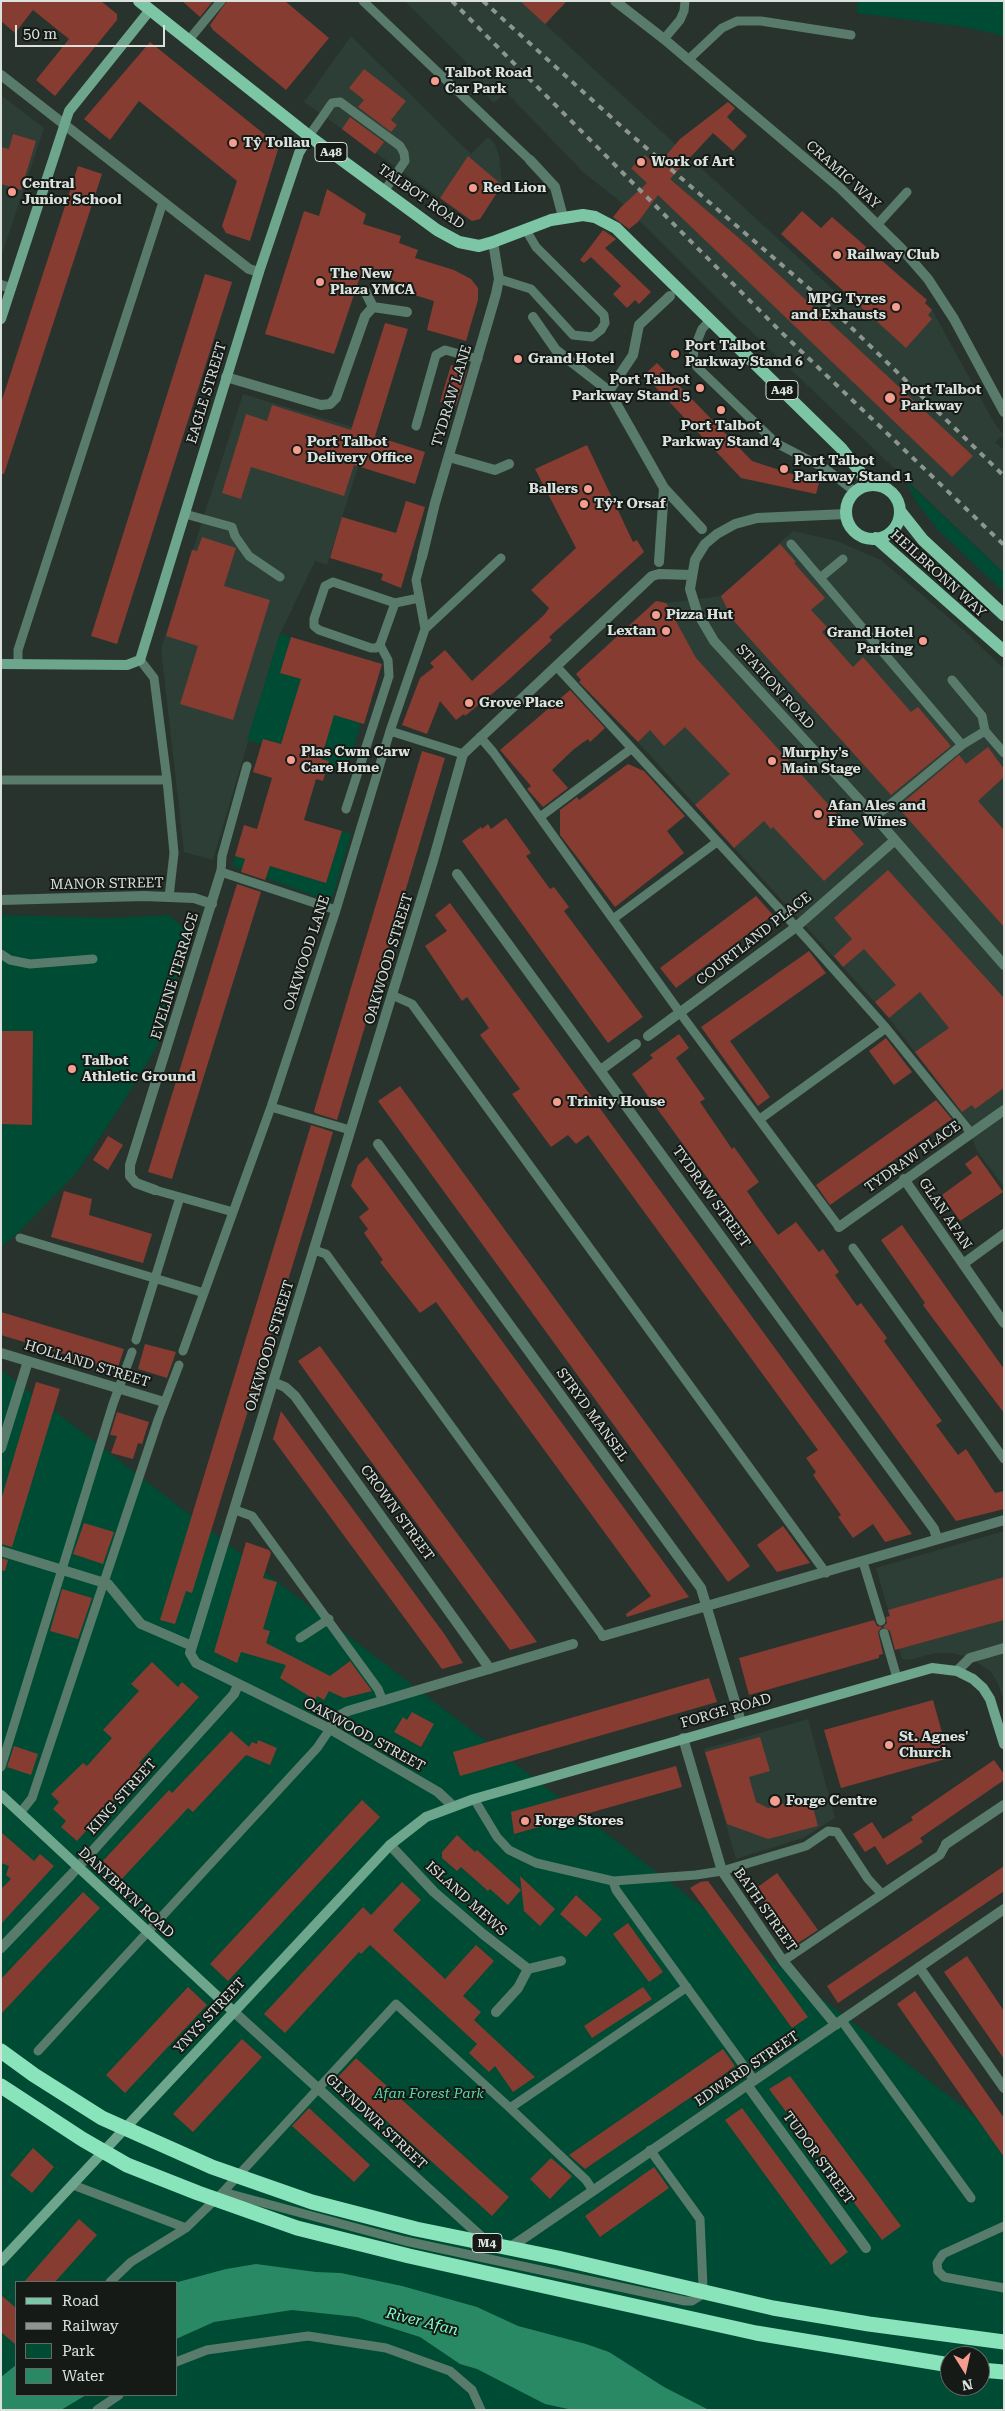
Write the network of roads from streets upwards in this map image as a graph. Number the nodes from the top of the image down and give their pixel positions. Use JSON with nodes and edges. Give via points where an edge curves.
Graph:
{"nodes":[{"id":1,"x":139,"y":1,"type":"edge"},
{"id":2,"x":615,"y":1,"type":"edge"},
{"id":3,"x":150,"y":10,"type":"junction"},
{"id":4,"x":1,"y":75,"type":"edge"},
{"id":5,"x":63,"y":125,"type":"junction"},
{"id":6,"x":309,"y":136,"type":"junction"},
{"id":7,"x":530,"y":160,"type":"road end"},
{"id":8,"x":563,"y":216,"type":"junction"},
{"id":9,"x":494,"y":242,"type":"junction"},
{"id":10,"x":259,"y":272,"type":"junction"},
{"id":11,"x":6,"y":286,"type":"edge"},
{"id":12,"x":365,"y":291,"type":"dead end"},
{"id":13,"x":670,"y":296,"type":"dead end"},
{"id":14,"x":373,"y":307,"type":"junction"},
{"id":15,"x":407,"y":312,"type":"dead end"},
{"id":16,"x":533,"y":317,"type":"dead end"},
{"id":17,"x":1,"y":319,"type":"edge"},
{"id":18,"x":226,"y":377,"type":"junction"},
{"id":19,"x":609,"y":391,"type":"junction"},
{"id":20,"x":1004,"y":412,"type":"edge"},
{"id":21,"x":449,"y":456,"type":"junction"},
{"id":22,"x":509,"y":464,"type":"dead end"},
{"id":23,"x":664,"y":488,"type":"junction"},
{"id":24,"x":860,"y":488,"type":"junction"},
{"id":25,"x":900,"y":511,"type":"junction"},
{"id":26,"x":846,"y":514,"type":"junction"},
{"id":27,"x":702,"y":529,"type":"dead end"},
{"id":28,"x":876,"y":538,"type":"junction"},
{"id":29,"x":422,"y":557,"type":"road end"},
{"id":30,"x":658,"y":562,"type":"dead end"},
{"id":31,"x":691,"y":576,"type":"junction"},
{"id":32,"x":1004,"y":615,"type":"edge"},
{"id":33,"x":1004,"y":651,"type":"edge"},
{"id":34,"x":1,"y":664,"type":"edge"},
{"id":35,"x":895,"y":840,"type":"junction"},
{"id":36,"x":221,"y":872,"type":"road end"},
{"id":37,"x":457,"y":874,"type":"dead end"},
{"id":38,"x":1,"y":900,"type":"edge"},
{"id":39,"x":212,"y":904,"type":"junction"},
{"id":40,"x":1004,"y":965,"type":"edge"},
{"id":41,"x":648,"y":1036,"type":"dead end"},
{"id":42,"x":636,"y":1044,"type":"dead end"},
{"id":43,"x":602,"y":1069,"type":"junction"},
{"id":44,"x":1004,"y":1110,"type":"edge"},
{"id":45,"x":378,"y":1144,"type":"dead end"},
{"id":46,"x":904,"y":1179,"type":"junction"},
{"id":47,"x":155,"y":1190,"type":"road end"},
{"id":48,"x":838,"y":1228,"type":"road end"},
{"id":49,"x":1004,"y":1234,"type":"edge"},
{"id":50,"x":962,"y":1264,"type":"junction"},
{"id":51,"x":1004,"y":1323,"type":"edge"},
{"id":52,"x":1,"y":1353,"type":"edge"},
{"id":53,"x":28,"y":1361,"type":"junction"},
{"id":54,"x":273,"y":1382,"type":"junction"},
{"id":55,"x":164,"y":1402,"type":"road end"},
{"id":56,"x":1,"y":1448,"type":"edge"},
{"id":57,"x":1004,"y":1520,"type":"edge"},
{"id":58,"x":937,"y":1538,"type":"junction"},
{"id":59,"x":1,"y":1551,"type":"edge"},
{"id":60,"x":707,"y":1606,"type":"junction"},
{"id":61,"x":603,"y":1636,"type":"road end"},
{"id":62,"x":573,"y":1644,"type":"dead end"},
{"id":63,"x":192,"y":1646,"type":"junction"},
{"id":64,"x":1004,"y":1648,"type":"edge"},
{"id":65,"x":490,"y":1669,"type":"junction"},
{"id":66,"x":957,"y":1671,"type":"junction"},
{"id":67,"x":238,"y":1685,"type":"junction"},
{"id":68,"x":741,"y":1722,"type":"junction"},
{"id":69,"x":330,"y":1729,"type":"junction"},
{"id":70,"x":683,"y":1738,"type":"junction"},
{"id":71,"x":1004,"y":1744,"type":"edge"},
{"id":72,"x":1,"y":1794,"type":"edge"},
{"id":73,"x":1004,"y":1805,"type":"edge"},
{"id":74,"x":453,"y":1806,"type":"junction"},
{"id":75,"x":946,"y":1844,"type":"road end"},
{"id":76,"x":390,"y":1845,"type":"junction"},
{"id":77,"x":78,"y":1867,"type":"junction"},
{"id":78,"x":1002,"y":1913,"type":"edge"},
{"id":79,"x":1,"y":1948,"type":"edge"},
{"id":80,"x":562,"y":1961,"type":"dead end"},
{"id":81,"x":919,"y":1967,"type":"junction"},
{"id":82,"x":528,"y":1969,"type":"junction"},
{"id":83,"x":233,"y":2011,"type":"junction"},
{"id":84,"x":496,"y":2012,"type":"dead end"},
{"id":85,"x":839,"y":2023,"type":"junction"},
{"id":86,"x":1,"y":2051,"type":"edge"},
{"id":87,"x":750,"y":2083,"type":"junction"},
{"id":88,"x":1,"y":2086,"type":"edge"},
{"id":89,"x":1004,"y":2088,"type":"edge"},
{"id":90,"x":503,"y":2247,"type":"joint"},
{"id":91,"x":866,"y":2248,"type":"dead end"},
{"id":92,"x":1,"y":2261,"type":"edge"},
{"id":93,"x":1004,"y":2342,"type":"edge"},
{"id":94,"x":940,"y":2363,"type":"edge"},
{"id":95,"x":990,"y":2371,"type":"edge"},
{"id":96,"x":1004,"y":2372,"type":"edge"}],
"edges":[{"from":1,"to":3,"type":"main road","name":"TALBOT ROAD","number":"A48"},
{"from":2,"to":20,"type":"street","name":"CRAMIC WAY","via":[[840,188],[877,224],[928,279],[954,319]]},
{"from":3,"to":5,"type":"street","via":[[69,110]]},
{"from":3,"to":6,"type":"main road","name":"TALBOT ROAD","number":"A48"},
{"from":4,"to":5,"type":"street"},
{"from":5,"to":10,"type":"street","via":[[249,269]]},
{"from":5,"to":11,"type":"street"},
{"from":6,"to":9,"type":"main road","name":"TALBOT ROAD","number":"A48","via":[[437,230],[459,242],[479,246]]},
{"from":6,"to":10,"type":"street","name":"EAGLE STREET","via":[[299,153]]},
{"from":7,"to":8,"type":"street","via":[[555,187]]},
{"from":8,"to":9,"type":"main road","name":"TALBOT ROAD","number":"A48"},
{"from":8,"to":24,"type":"main road","name":"TALBOT ROAD","number":"A48","via":[[595,217],[616,228],[841,448],[861,473]]},
{"from":9,"to":21,"type":"street","name":"TYDRAW LANE","via":[[499,279],[496,294]]},
{"from":10,"to":18,"type":"street","name":"EAGLE STREET"},
{"from":11,"to":17,"type":"street"},
{"from":12,"to":14,"type":"street"},
{"from":13,"to":19,"type":"street","via":[[639,325],[633,355]]},
{"from":14,"to":15,"type":"street"},
{"from":14,"to":18,"type":"street","via":[[365,316],[336,398],[330,404]]},
{"from":16,"to":19,"type":"street","via":[[556,350]]},
{"from":18,"to":34,"type":"street","name":"EAGLE STREET","via":[[140,660],[127,664]]},
{"from":19,"to":23,"type":"street"},
{"from":21,"to":22,"type":"street","via":[[496,470]]},
{"from":21,"to":29,"type":"street","name":"TYDRAW LANE"},
{"from":23,"to":27,"type":"street"},
{"from":23,"to":30,"type":"street"},
{"from":24,"to":25,"type":"main road","via":[[877,485],[891,492]]},
{"from":24,"to":26,"type":"main road","via":[[846,505]]},
{"from":25,"to":28,"type":"main road","via":[[899,519],[890,532]]},
{"from":25,"to":32,"type":"main road","name":"HEILBRONN WAY","via":[[923,540]]},
{"from":26,"to":28,"type":"main road","via":[[848,522],[859,535]]},
{"from":26,"to":31,"type":"street","name":"STATION ROAD","via":[[757,518],[735,524],[705,544],[695,560]]},
{"from":28,"to":33,"type":"main road","name":"HEILBRONN WAY"},
{"from":31,"to":35,"type":"street","name":"STATION ROAD","via":[[690,589],[697,612],[714,641]]},
{"from":31,"to":54,"type":"street","name":"OAKWOOD STREET","via":[[652,576],[463,754]]},
{"from":35,"to":40,"type":"street","name":"STATION ROAD"},
{"from":35,"to":41,"type":"street","name":"COURTLAND PLACE","via":[[796,927]]},
{"from":36,"to":39,"type":"street","name":"EVELINE TERRACE"},
{"from":37,"to":43,"type":"street","name":"TYDRAW STREET"},
{"from":38,"to":39,"type":"street","name":"MANOR STREET","via":[[169,897],[194,898]]},
{"from":39,"to":47,"type":"street","name":"EVELINE TERRACE","via":[[130,1165],[130,1176],[136,1183]]},
{"from":42,"to":43,"type":"street"},
{"from":43,"to":58,"type":"street","name":"TYDRAW STREET","via":[[934,1529]]},
{"from":44,"to":46,"type":"street","name":"TYDRAW PLACE"},
{"from":45,"to":60,"type":"street","name":"STRYD MANSEL","via":[[700,1588]]},
{"from":46,"to":48,"type":"street","name":"TYDRAW PLACE"},
{"from":46,"to":50,"type":"street","name":"GLAN AFAN"},
{"from":49,"to":50,"type":"street","name":"GLAN AFAN"},
{"from":50,"to":51,"type":"street","name":"GLAN AFAN"},
{"from":52,"to":53,"type":"street","name":"HOLLAND STREET"},
{"from":53,"to":55,"type":"street","name":"HOLLAND STREET"},
{"from":53,"to":56,"type":"street"},
{"from":54,"to":63,"type":"street","name":"OAKWOOD STREET"},
{"from":54,"to":65,"type":"street","name":"CROWN STREET","via":[[296,1396]]},
{"from":57,"to":58,"type":"street"},
{"from":58,"to":60,"type":"street"},
{"from":59,"to":63,"type":"street","via":[[103,1581],[141,1624]]},
{"from":60,"to":61,"type":"street"},
{"from":60,"to":68,"type":"street","name":"STRYD MANSEL"},
{"from":62,"to":65,"type":"street"},
{"from":63,"to":67,"type":"street","name":"OAKWOOD STREET","via":[[190,1654],[196,1663]]},
{"from":64,"to":66,"type":"street","via":[[970,1658]]},
{"from":65,"to":69,"type":"street","via":[[342,1714]]},
{"from":66,"to":68,"type":"street","name":"FORGE ROAD","via":[[932,1668]]},
{"from":66,"to":71,"type":"street","via":[[974,1679],[990,1699]]},
{"from":67,"to":69,"type":"street","name":"OAKWOOD STREET"},
{"from":67,"to":77,"type":"street","name":"KING STREET","via":[[234,1694]]},
{"from":68,"to":70,"type":"street","name":"FORGE ROAD"},
{"from":69,"to":74,"type":"street","name":"OAKWOOD STREET","via":[[438,1792]]},
{"from":70,"to":74,"type":"street","name":"FORGE ROAD"},
{"from":70,"to":85,"type":"street","name":"BATH STREET","via":[[722,1871],[783,1961]]},
{"from":72,"to":77,"type":"street","name":"DANYBRYN ROAD"},
{"from":73,"to":75,"type":"street"},
{"from":74,"to":76,"type":"street","name":"YNYS STREET","via":[[426,1817]]},
{"from":76,"to":82,"type":"street","name":"ISLAND MEWS","via":[[434,1892]]},
{"from":76,"to":83,"type":"street","name":"YNYS STREET"},
{"from":77,"to":79,"type":"street","name":"KING STREET"},
{"from":77,"to":83,"type":"street","name":"DANYBRYN ROAD"},
{"from":78,"to":81,"type":"street","name":"EDWARD STREET"},
{"from":80,"to":82,"type":"street"},
{"from":81,"to":85,"type":"street","name":"EDWARD STREET"},
{"from":81,"to":89,"type":"street"},
{"from":82,"to":84,"type":"street","via":[[518,1988]]},
{"from":83,"to":90,"type":"street","name":"GLYNDWR STREET","via":[[483,2240],[492,2246]]},
{"from":83,"to":92,"type":"street","name":"YNYS STREET"},
{"from":85,"to":87,"type":"street","name":"EDWARD STREET"},
{"from":86,"to":93,"type":"highway","number":"M4","bridge":true,"via":[[34,2076],[102,2118],[212,2167],[312,2202],[416,2229],[772,2308]]},
{"from":87,"to":90,"type":"street","name":"EDWARD STREET","via":[[512,2246]]},
{"from":87,"to":91,"type":"street","name":"TUDOR STREET"},
{"from":88,"to":94,"type":"highway","number":"M4","bridge":true,"via":[[127,2165],[296,2228],[756,2333]]},
{"from":95,"to":96,"type":"highway"}]}
